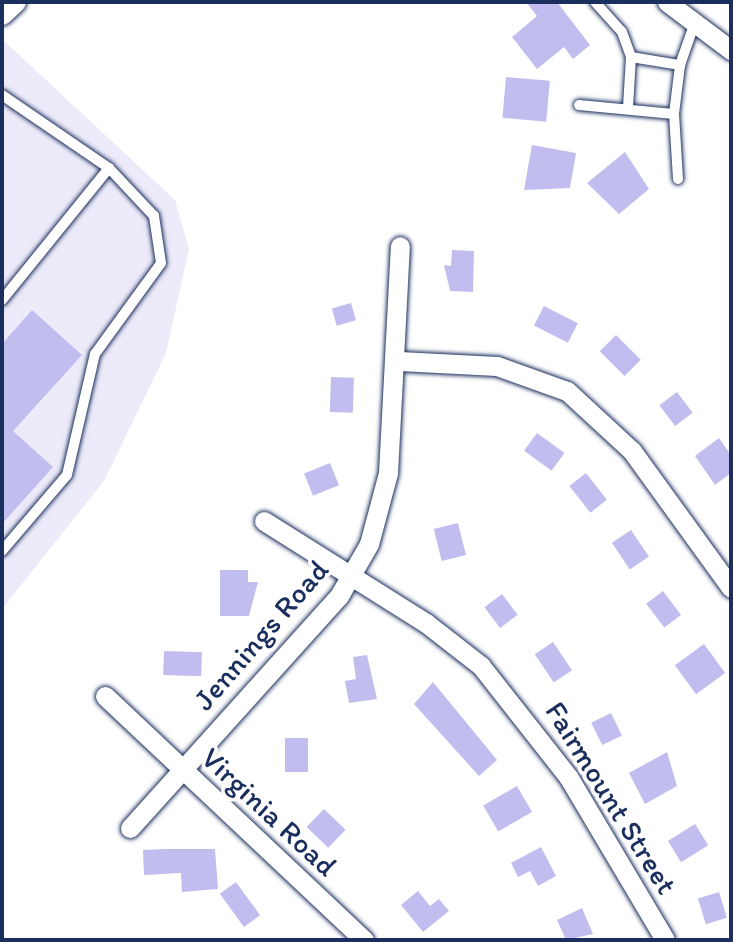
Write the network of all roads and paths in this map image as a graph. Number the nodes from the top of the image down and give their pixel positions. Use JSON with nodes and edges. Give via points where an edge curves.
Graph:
{"nodes":[{"id":1,"x":16,"y":2,"type":"edge"},
{"id":2,"x":595,"y":2,"type":"edge"},
{"id":3,"x":667,"y":2,"type":"edge"},
{"id":4,"x":2,"y":15,"type":"edge"},
{"id":5,"x":694,"y":25,"type":"junction"},
{"id":6,"x":731,"y":50,"type":"edge"},
{"id":7,"x":631,"y":57,"type":"junction"},
{"id":8,"x":680,"y":65,"type":"junction"},
{"id":9,"x":2,"y":94,"type":"edge"},
{"id":10,"x":579,"y":105,"type":"dead end"},
{"id":11,"x":628,"y":108,"type":"junction"},
{"id":12,"x":674,"y":114,"type":"junction"},
{"id":13,"x":109,"y":169,"type":"junction"},
{"id":14,"x":678,"y":179,"type":"dead end"},
{"id":15,"x":400,"y":246,"type":"dead end"},
{"id":16,"x":2,"y":300,"type":"edge"},
{"id":17,"x":399,"y":361,"type":"junction"},
{"id":18,"x":264,"y":521,"type":"dead end"},
{"id":19,"x":2,"y":551,"type":"edge"},
{"id":20,"x":352,"y":577,"type":"junction"},
{"id":21,"x":731,"y":588,"type":"edge"},
{"id":22,"x":105,"y":696,"type":"dead end"},
{"id":23,"x":181,"y":771,"type":"junction"},
{"id":24,"x":130,"y":828,"type":"dead end"},
{"id":25,"x":364,"y":940,"type":"edge"},
{"id":26,"x":665,"y":940,"type":"edge"}],
"edges":[{"from":1,"to":4,"type":"street"},
{"from":2,"to":7,"type":"lane","via":[[622,32]]},
{"from":3,"to":5,"type":"street"},
{"from":5,"to":6,"type":"street"},
{"from":5,"to":8,"type":"lane"},
{"from":7,"to":8,"type":"lane"},
{"from":7,"to":11,"type":"lane"},
{"from":8,"to":12,"type":"lane"},
{"from":9,"to":13,"type":"lane"},
{"from":10,"to":11,"type":"lane"},
{"from":11,"to":12,"type":"lane"},
{"from":12,"to":14,"type":"lane"},
{"from":13,"to":16,"type":"lane"},
{"from":13,"to":19,"type":"lane","via":[[154,216],[161,262],[95,354],[67,475]]},
{"from":15,"to":17,"type":"street","name":"Jennings Road"},
{"from":17,"to":20,"type":"street","name":"Jennings Road","via":[[388,472],[372,534]]},
{"from":17,"to":21,"type":"street","via":[[497,366],[567,391],[632,451]]},
{"from":18,"to":20,"type":"street","name":"Fairmount Street"},
{"from":20,"to":23,"type":"street","name":"Jennings Road"},
{"from":20,"to":26,"type":"street","name":"Fairmount Street","via":[[426,623],[505,691],[569,778]]},
{"from":22,"to":23,"type":"street","name":"Virginia Road"},
{"from":23,"to":24,"type":"street","name":"Jennings Road"},
{"from":23,"to":25,"type":"street","name":"Virginia Road"}]}
